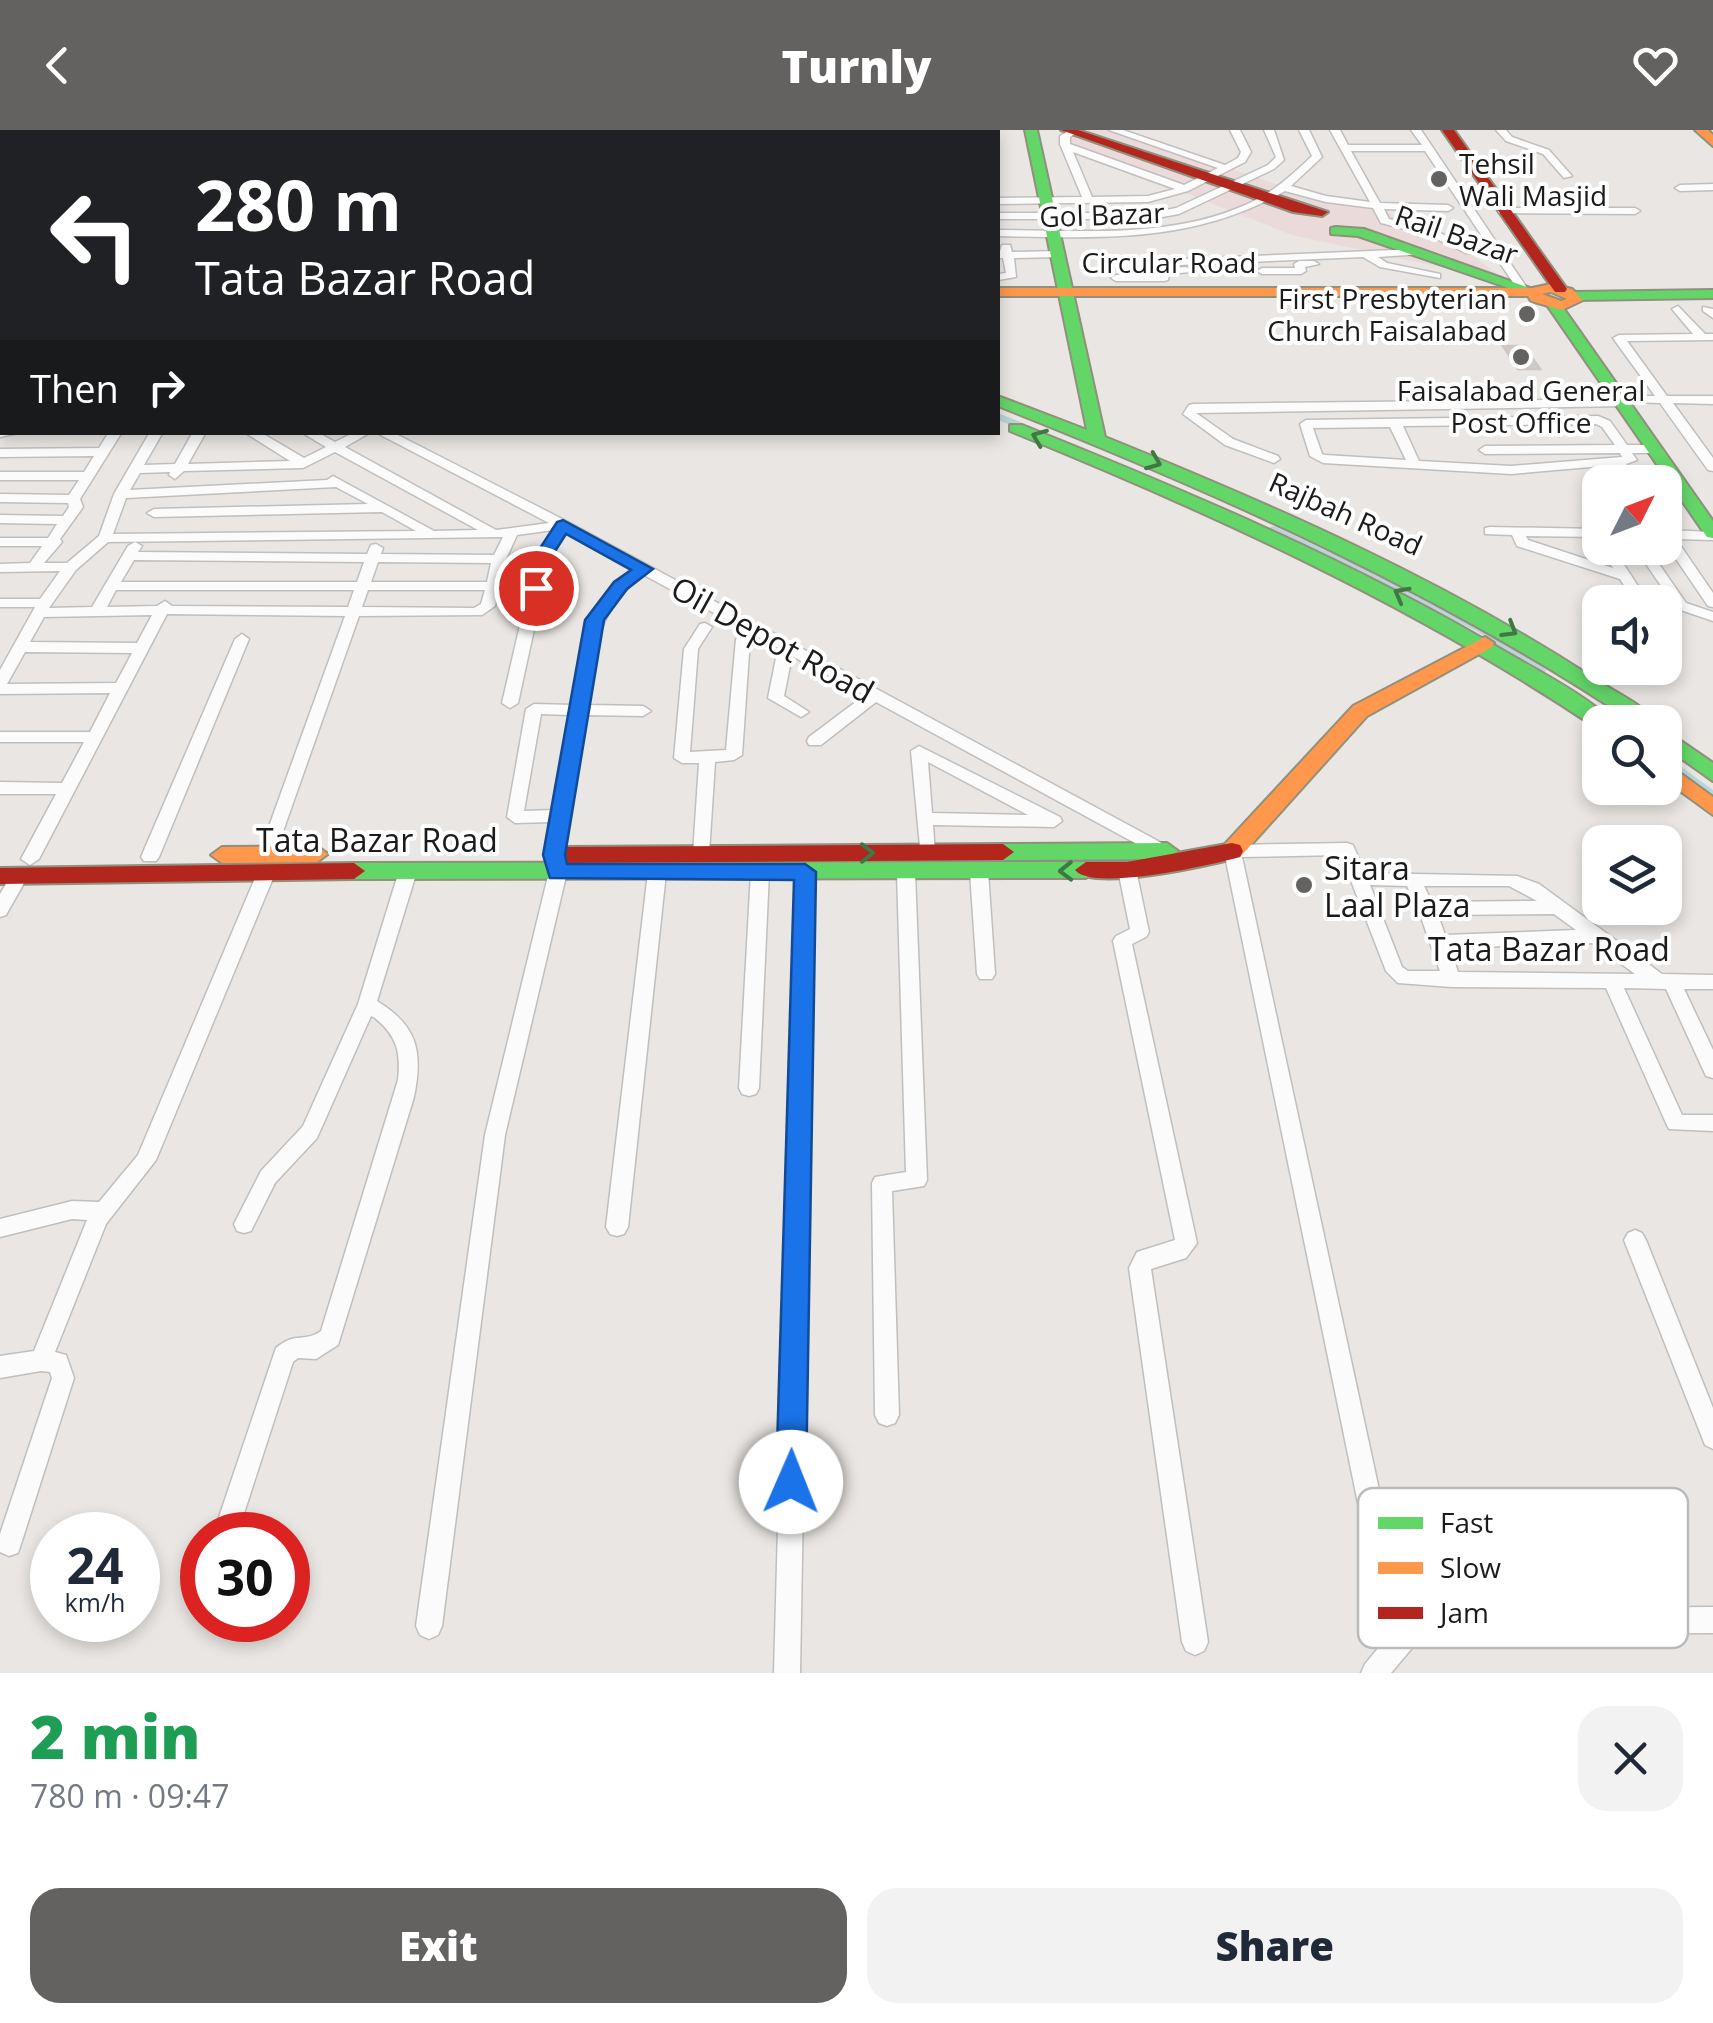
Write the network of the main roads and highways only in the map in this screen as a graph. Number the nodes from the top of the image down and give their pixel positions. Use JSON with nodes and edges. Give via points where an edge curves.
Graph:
{"nodes":[{"id":1,"x":1031,"y":130,"type":"edge"},
{"id":2,"x":1448,"y":130,"type":"edge"},
{"id":3,"x":1701,"y":130,"type":"edge"},
{"id":4,"x":1070,"y":136,"type":"edge"},
{"id":5,"x":1432,"y":139,"type":"edge"},
{"id":6,"x":1713,"y":142,"type":"edge"},
{"id":7,"x":1553,"y":294,"type":"junction"},
{"id":8,"x":1000,"y":296,"type":"edge"},
{"id":9,"x":1066,"y":296,"type":"junction"},
{"id":10,"x":1712,"y":305,"type":"edge"},
{"id":11,"x":1628,"y":401,"type":"junction"},
{"id":12,"x":1000,"y":402,"type":"edge"},
{"id":13,"x":1000,"y":422,"type":"edge"},
{"id":14,"x":1096,"y":439,"type":"junction"},
{"id":15,"x":1713,"y":508,"type":"edge"},
{"id":16,"x":1713,"y":534,"type":"edge"},
{"id":17,"x":1485,"y":643,"type":"junction"},
{"id":18,"x":1590,"y":698,"type":"junction"},
{"id":19,"x":1594,"y":705,"type":"edge"},
{"id":20,"x":1606,"y":705,"type":"edge"},
{"id":21,"x":1682,"y":750,"type":"edge"},
{"id":22,"x":1713,"y":774,"type":"edge"},
{"id":23,"x":1682,"y":783,"type":"edge"},
{"id":24,"x":1713,"y":808,"type":"edge"},
{"id":25,"x":1232,"y":852,"type":"junction"},
{"id":26,"x":0,"y":859,"type":"edge"},
{"id":27,"x":267,"y":862,"type":"junction"},
{"id":28,"x":556,"y":864,"type":"junction"},
{"id":29,"x":16,"y":871,"type":"edge"}],
"edges":[{"from":1,"to":9,"type":"main road"},
{"from":2,"to":7,"type":"main road"},
{"from":3,"to":6,"type":"main road"},
{"from":4,"to":7,"type":"main road","name":"Rail Bazar","via":[[1223,178],[1296,206],[1343,214],[1354,235]]},
{"from":5,"to":7,"type":"main road"},
{"from":7,"to":9,"type":"main road"},
{"from":7,"to":10,"type":"main road"},
{"from":7,"to":10,"type":"main road"},
{"from":7,"to":11,"type":"main road"},
{"from":8,"to":9,"type":"main road"},
{"from":9,"to":14,"type":"main road"},
{"from":11,"to":15,"type":"main road"},
{"from":11,"to":16,"type":"main road"},
{"from":12,"to":14,"type":"main road","name":"Rajbah Road"},
{"from":17,"to":13,"type":"main road","name":"Rajbah Road","one_way":true,"via":[[1344,565]]},
{"from":14,"to":18,"type":"main road","name":"Rajbah Road","one_way":true,"via":[[1374,556],[1459,600]]},
{"from":17,"to":18,"type":"main road","name":"Rajbah Road"},
{"from":17,"to":25,"type":"main road","via":[[1360,711]]},
{"from":18,"to":19,"type":"main road","name":"Rajbah Road"},
{"from":18,"to":20,"type":"main road","name":"Rajbah Road"},
{"from":21,"to":22,"type":"main road"},
{"from":23,"to":24,"type":"main road"},
{"from":28,"to":25,"type":"main road","name":"Tata Bazar Road","one_way":true,"via":[[701,854]]},
{"from":25,"to":28,"type":"main road","name":"Tata Bazar Road","one_way":true,"via":[[1126,870],[657,873]]},
{"from":26,"to":29,"type":"main road","name":"Tata Bazar Road"},
{"from":27,"to":28,"type":"main road","name":"Tata Bazar Road"},
{"from":27,"to":28,"type":"main road","name":"Tata Bazar Road","via":[[408,871]]},
{"from":27,"to":29,"type":"main road","name":"Tata Bazar Road"},
{"from":27,"to":29,"type":"main road","name":"Tata Bazar Road","via":[[150,858]]}]}
